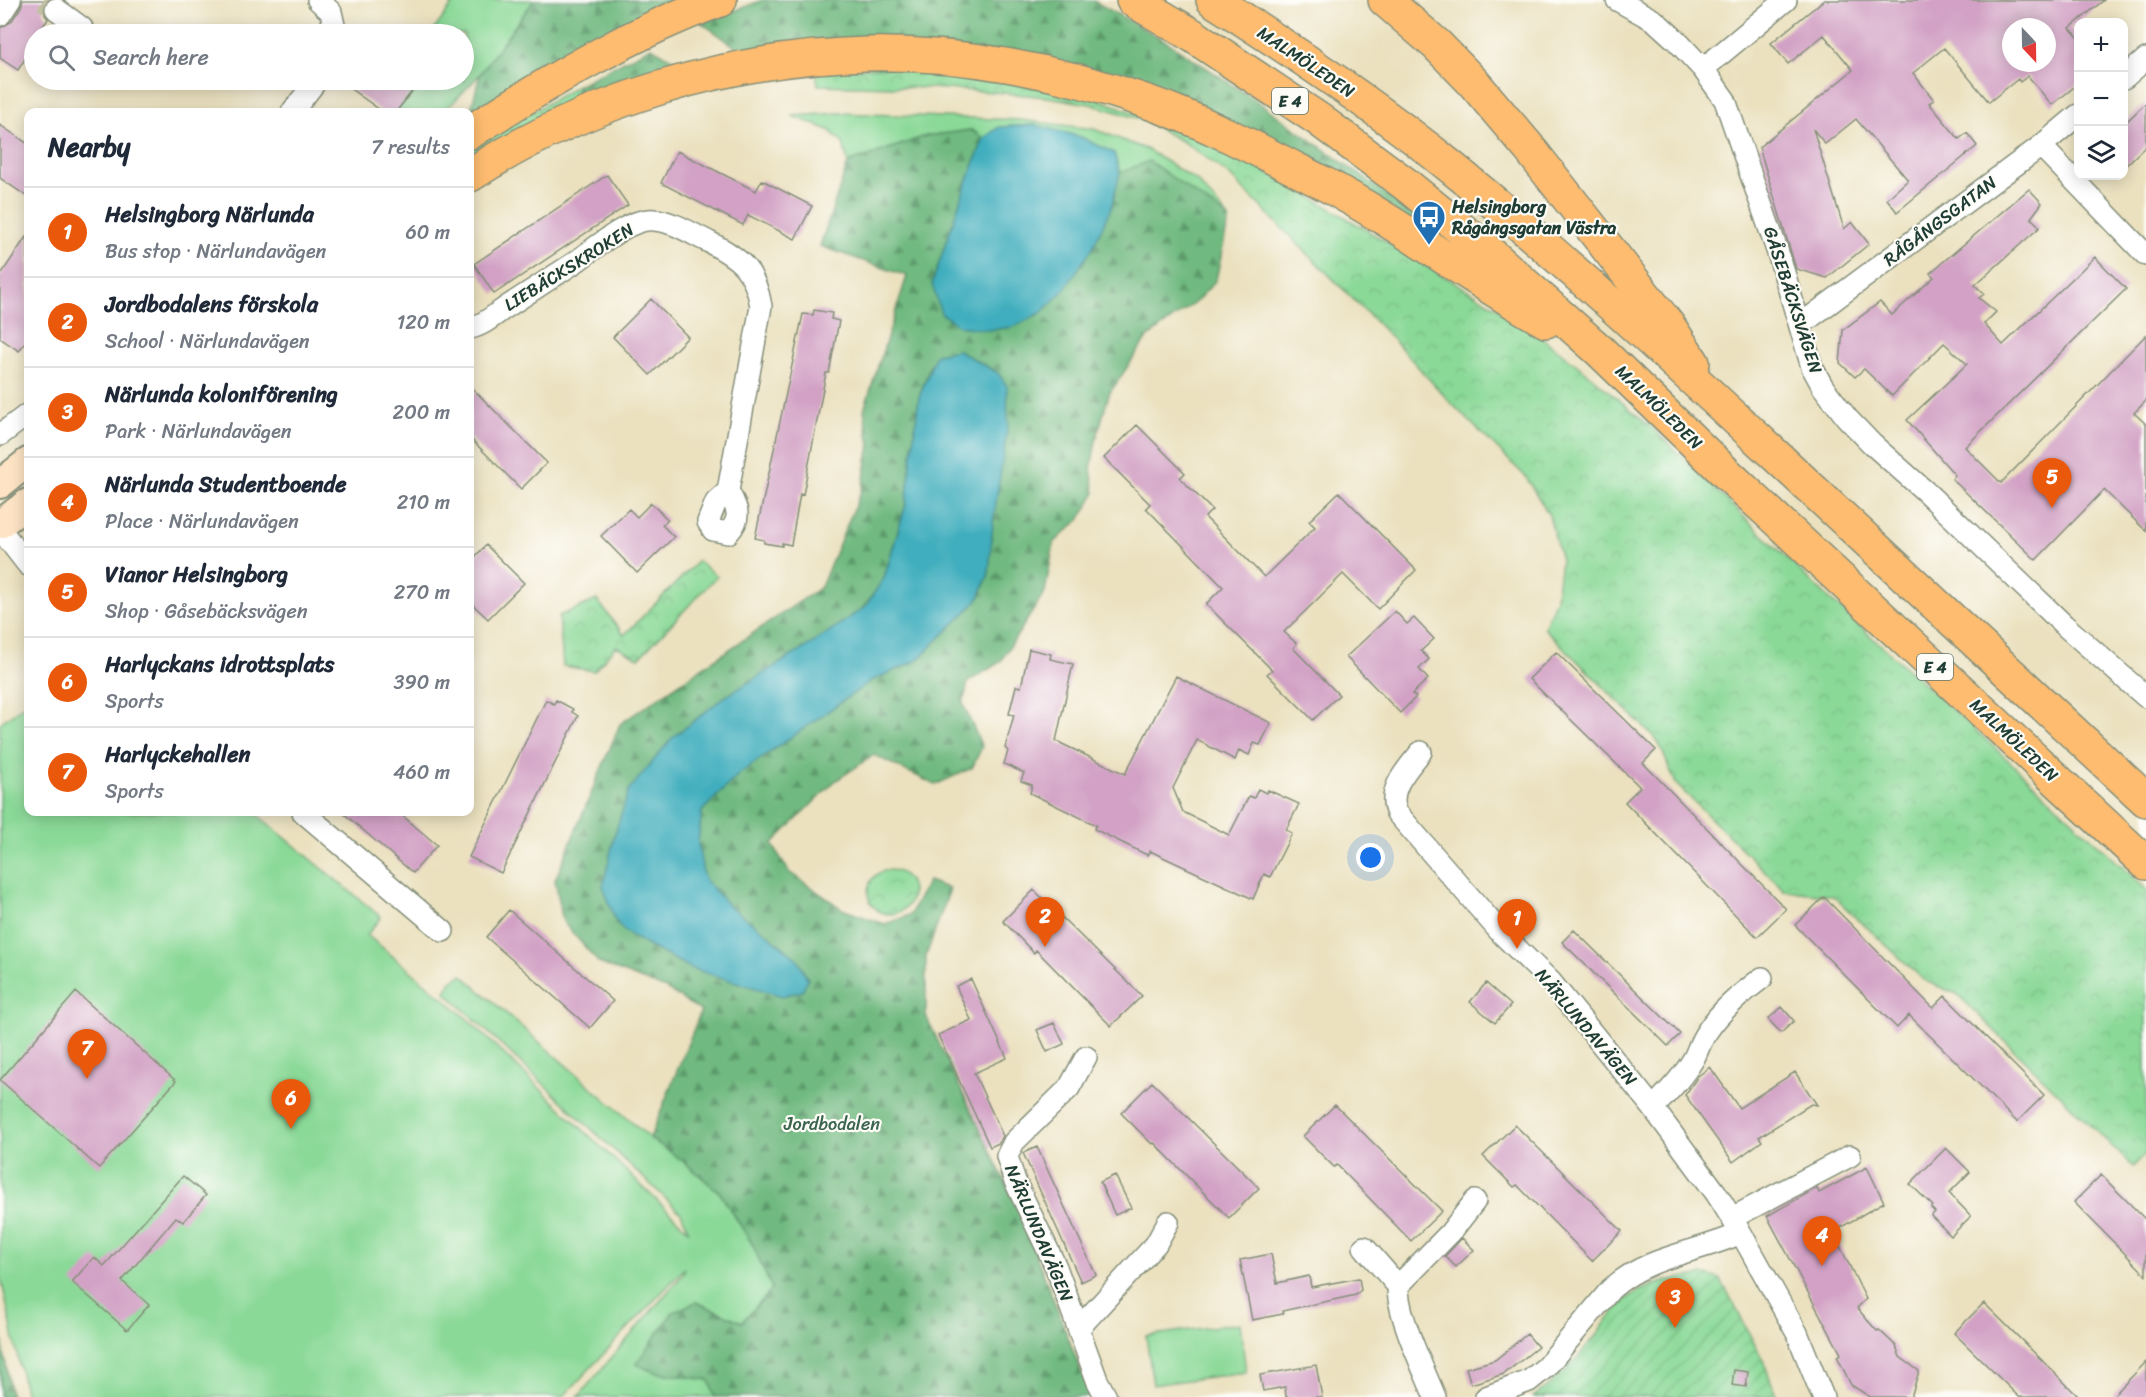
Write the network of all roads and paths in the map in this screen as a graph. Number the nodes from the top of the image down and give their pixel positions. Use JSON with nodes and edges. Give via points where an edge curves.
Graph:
{"nodes":[{"id":1,"x":10,"y":0,"type":"edge"},
{"id":2,"x":318,"y":0,"type":"edge"},
{"id":3,"x":720,"y":0,"type":"edge"},
{"id":4,"x":1133,"y":0,"type":"edge"},
{"id":5,"x":1213,"y":0,"type":"edge"},
{"id":6,"x":1385,"y":0,"type":"edge"},
{"id":7,"x":1617,"y":0,"type":"edge"},
{"id":8,"x":1786,"y":0,"type":"edge"},
{"id":9,"x":56,"y":9,"type":"tunnel mouth"},
{"id":10,"x":0,"y":15,"type":"edge"},
{"id":11,"x":77,"y":24,"type":"edge"},
{"id":12,"x":334,"y":24,"type":"edge"},
{"id":13,"x":2146,"y":59,"type":"edge"},
{"id":14,"x":1703,"y":69,"type":"junction"},
{"id":15,"x":2128,"y":75,"type":"edge"},
{"id":16,"x":309,"y":90,"type":"edge"},
{"id":17,"x":295,"y":108,"type":"edge"},
{"id":18,"x":2074,"y":119,"type":"edge"},
{"id":19,"x":474,"y":130,"type":"edge"},
{"id":20,"x":2041,"y":146,"type":"junction"},
{"id":21,"x":474,"y":173,"type":"edge"},
{"id":22,"x":2146,"y":255,"type":"edge"},
{"id":23,"x":1800,"y":325,"type":"junction"},
{"id":24,"x":474,"y":326,"type":"edge"},
{"id":25,"x":1600,"y":351,"type":"junction"},
{"id":26,"x":1722,"y":406,"type":"junction"},
{"id":27,"x":24,"y":417,"type":"edge"},
{"id":28,"x":0,"y":435,"type":"edge"},
{"id":29,"x":24,"y":465,"type":"edge"},
{"id":30,"x":0,"y":484,"type":"edge"},
{"id":31,"x":728,"y":491,"type":"dead end"},
{"id":32,"x":24,"y":506,"type":"edge"},
{"id":33,"x":0,"y":526,"type":"edge"},
{"id":34,"x":24,"y":559,"type":"edge"},
{"id":35,"x":2146,"y":697,"type":"edge"},
{"id":36,"x":1421,"y":752,"type":"dead end"},
{"id":37,"x":2146,"y":800,"type":"edge"},
{"id":38,"x":308,"y":816,"type":"edge"},
{"id":39,"x":2146,"y":863,"type":"edge"},
{"id":40,"x":443,"y":931,"type":"dead end"},
{"id":41,"x":1762,"y":978,"type":"dead end"},
{"id":42,"x":1086,"y":1058,"type":"dead end"},
{"id":43,"x":1653,"y":1108,"type":"junction"},
{"id":44,"x":1850,"y":1156,"type":"dead end"},
{"id":45,"x":1475,"y":1201,"type":"dead end"},
{"id":46,"x":1168,"y":1222,"type":"dead end"},
{"id":47,"x":1737,"y":1226,"type":"junction"},
{"id":48,"x":1364,"y":1247,"type":"dead end"},
{"id":49,"x":1398,"y":1286,"type":"junction"},
{"id":50,"x":1078,"y":1328,"type":"junction"},
{"id":51,"x":1106,"y":1397,"type":"edge"},
{"id":52,"x":1434,"y":1397,"type":"edge"},
{"id":53,"x":1486,"y":1397,"type":"edge"},
{"id":54,"x":1823,"y":1397,"type":"edge"}],
"edges":[{"from":1,"to":10,"type":"street"},
{"from":2,"to":12,"type":"street","via":[[331,12]]},
{"from":3,"to":19,"type":"highway","via":[[571,70]]},
{"from":4,"to":25,"type":"highway","name":"MALMÖLEDEN","number":"E 4","via":[[1318,119],[1483,247]]},
{"from":5,"to":26,"type":"highway","name":"MALMÖLEDEN","number":"E 4","via":[[1302,57],[1468,181]]},
{"from":6,"to":26,"type":"highway","via":[[1444,52],[1529,148],[1668,325]]},
{"from":7,"to":14,"type":"street","name":"GÅSEBÄCKSVÄGEN","via":[[1655,21]]},
{"from":8,"to":14,"type":"street"},
{"from":9,"to":11,"type":"street"},
{"from":13,"to":15,"type":"street"},
{"from":14,"to":23,"type":"street","name":"GÅSEBÄCKSVÄGEN","via":[[1725,100]]},
{"from":16,"to":17,"type":"street"},
{"from":18,"to":20,"type":"street","name":"RÅGÅNGSGATAN"},
{"from":20,"to":22,"type":"street"},
{"from":20,"to":23,"type":"street","name":"RÅGÅNGSGATAN"},
{"from":21,"to":25,"type":"highway","via":[[575,118],[648,92],[757,65],[869,54],[1008,66],[1056,75],[1150,103],[1248,146],[1387,219],[1507,299]]},
{"from":23,"to":35,"type":"street","name":"GÅSEBÄCKSVÄGEN","via":[[1812,367],[1847,418],[2064,625]]},
{"from":24,"to":31,"type":"street","name":"LIEBÄCKSKROKEN","via":[[608,239],[651,219],[729,252],[758,286],[761,306]]},
{"from":25,"to":39,"type":"highway","name":"MALMÖLEDEN","number":"E 4"},
{"from":26,"to":37,"type":"highway","name":"MALMÖLEDEN","number":"E 4"},
{"from":27,"to":28,"type":"street"},
{"from":29,"to":30,"type":"street"},
{"from":32,"to":33,"type":"street"},
{"from":33,"to":34,"type":"street"},
{"from":36,"to":43,"type":"street","name":"NÄRLUNDAVÄGEN","via":[[1395,790],[1397,813],[1500,933],[1551,982]]},
{"from":38,"to":40,"type":"street"},
{"from":41,"to":43,"type":"street","via":[[1719,1015],[1704,1034],[1678,1083]]},
{"from":42,"to":50,"type":"street","name":"NÄRLUNDAVÄGEN","via":[[1069,1088],[1014,1142],[1007,1156]]},
{"from":43,"to":47,"type":"street","name":"NÄRLUNDAVÄGEN"},
{"from":44,"to":47,"type":"street"},
{"from":45,"to":49,"type":"street"},
{"from":46,"to":50,"type":"street","name":"NÄRLUNDAVÄGEN","via":[[1156,1244]]},
{"from":47,"to":53,"type":"street","via":[[1717,1244],[1646,1265],[1624,1278],[1546,1367],[1529,1380]]},
{"from":47,"to":54,"type":"street","name":"NÄRLUNDAVÄGEN","via":[[1797,1333]]},
{"from":48,"to":49,"type":"street"},
{"from":49,"to":52,"type":"street","via":[[1403,1316]]},
{"from":50,"to":51,"type":"street","name":"NÄRLUNDAVÄGEN"}]}
